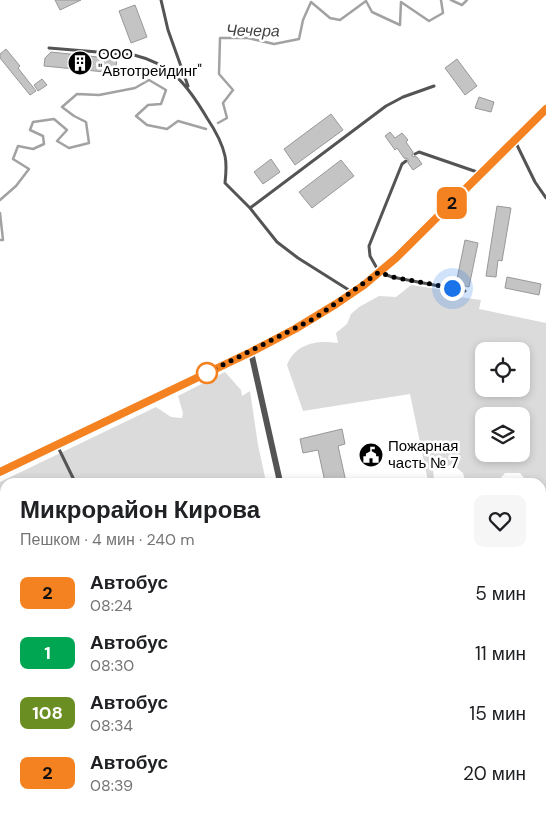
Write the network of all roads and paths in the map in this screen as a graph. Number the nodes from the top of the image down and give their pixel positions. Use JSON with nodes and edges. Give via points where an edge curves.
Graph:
{"nodes":[{"id":1,"x":161,"y":0,"type":"edge"},
{"id":2,"x":49,"y":48,"type":"dead end"},
{"id":3,"x":434,"y":86,"type":"dead end"},
{"id":4,"x":188,"y":87,"type":"junction"},
{"id":5,"x":546,"y":109,"type":"edge"},
{"id":6,"x":515,"y":140,"type":"junction"},
{"id":7,"x":415,"y":154,"type":"dead end"},
{"id":8,"x":406,"y":161,"type":"dead end"},
{"id":9,"x":482,"y":174,"type":"junction"},
{"id":10,"x":546,"y":198,"type":"edge"},
{"id":11,"x":250,"y":208,"type":"junction"},
{"id":12,"x":379,"y":272,"type":"junction"},
{"id":13,"x":465,"y":291,"type":"dead end"},
{"id":14,"x":352,"y":292,"type":"junction"},
{"id":15,"x":251,"y":352,"type":"junction"},
{"id":16,"x":56,"y":445,"type":"junction"},
{"id":17,"x":0,"y":472,"type":"edge"},
{"id":18,"x":73,"y":478,"type":"edge"},
{"id":19,"x":279,"y":478,"type":"edge"}],
"edges":[{"from":1,"to":4,"type":"lane"},
{"from":2,"to":4,"type":"lane","via":[[143,57],[170,71]]},
{"from":3,"to":11,"type":"lane","via":[[386,106]]},
{"from":4,"to":11,"type":"lane","via":[[222,146],[225,183]]},
{"from":5,"to":6,"type":"street"},
{"from":6,"to":9,"type":"street"},
{"from":6,"to":10,"type":"lane"},
{"from":7,"to":9,"type":"lane","via":[[419,152]]},
{"from":8,"to":12,"type":"lane","via":[[369,246],[370,256]]},
{"from":9,"to":12,"type":"street"},
{"from":11,"to":14,"type":"lane","via":[[278,242]]},
{"from":12,"to":13,"type":"lane"},
{"from":12,"to":14,"type":"street"},
{"from":14,"to":15,"type":"street","via":[[315,318]]},
{"from":15,"to":16,"type":"street"},
{"from":15,"to":19,"type":"street"},
{"from":16,"to":17,"type":"street"},
{"from":16,"to":18,"type":"lane"}]}
